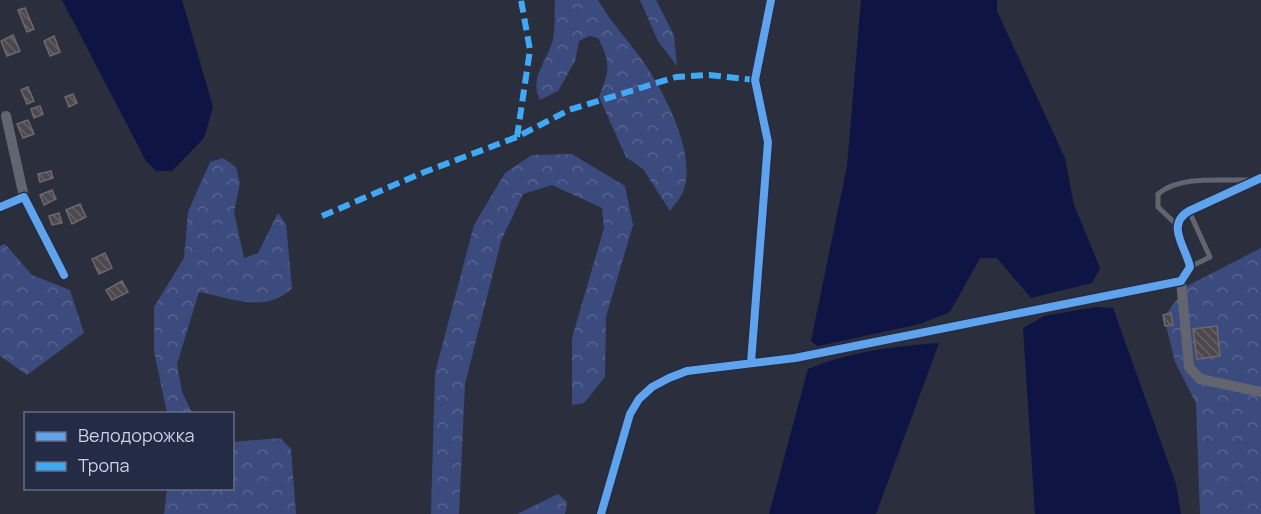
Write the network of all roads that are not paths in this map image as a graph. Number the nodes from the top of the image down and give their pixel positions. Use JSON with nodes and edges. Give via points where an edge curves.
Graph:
{"nodes":[{"id":1,"x":771,"y":0,"type":"edge"},
{"id":2,"x":6,"y":116,"type":"dead end"},
{"id":3,"x":1258,"y":179,"type":"edge"},
{"id":4,"x":24,"y":197,"type":"junction"},
{"id":5,"x":0,"y":207,"type":"edge"},
{"id":6,"x":1189,"y":211,"type":"junction"},
{"id":7,"x":1177,"y":225,"type":"junction"},
{"id":8,"x":1190,"y":267,"type":"junction"},
{"id":9,"x":64,"y":275,"type":"dead end"},
{"id":10,"x":1181,"y":281,"type":"junction"},
{"id":11,"x":752,"y":363,"type":"junction"},
{"id":12,"x":1261,"y":392,"type":"edge"},
{"id":13,"x":602,"y":514,"type":"edge"}],
"edges":[{"from":1,"to":11,"type":"street","via":[[755,80],[768,142]]},
{"from":2,"to":4,"type":"street"},
{"from":3,"to":6,"type":"street"},
{"from":3,"to":7,"type":"lane","via":[[1182,183],[1165,188],[1158,194],[1158,207]]},
{"from":4,"to":5,"type":"street"},
{"from":4,"to":9,"type":"street"},
{"from":6,"to":7,"type":"street"},
{"from":6,"to":8,"type":"lane","via":[[1210,254],[1208,259]]},
{"from":7,"to":8,"type":"street"},
{"from":8,"to":10,"type":"street"},
{"from":10,"to":11,"type":"street"},
{"from":10,"to":12,"type":"street","via":[[1189,367],[1194,374],[1200,379]]},
{"from":11,"to":13,"type":"street","via":[[687,371],[652,387],[639,399],[630,414]]}]}
